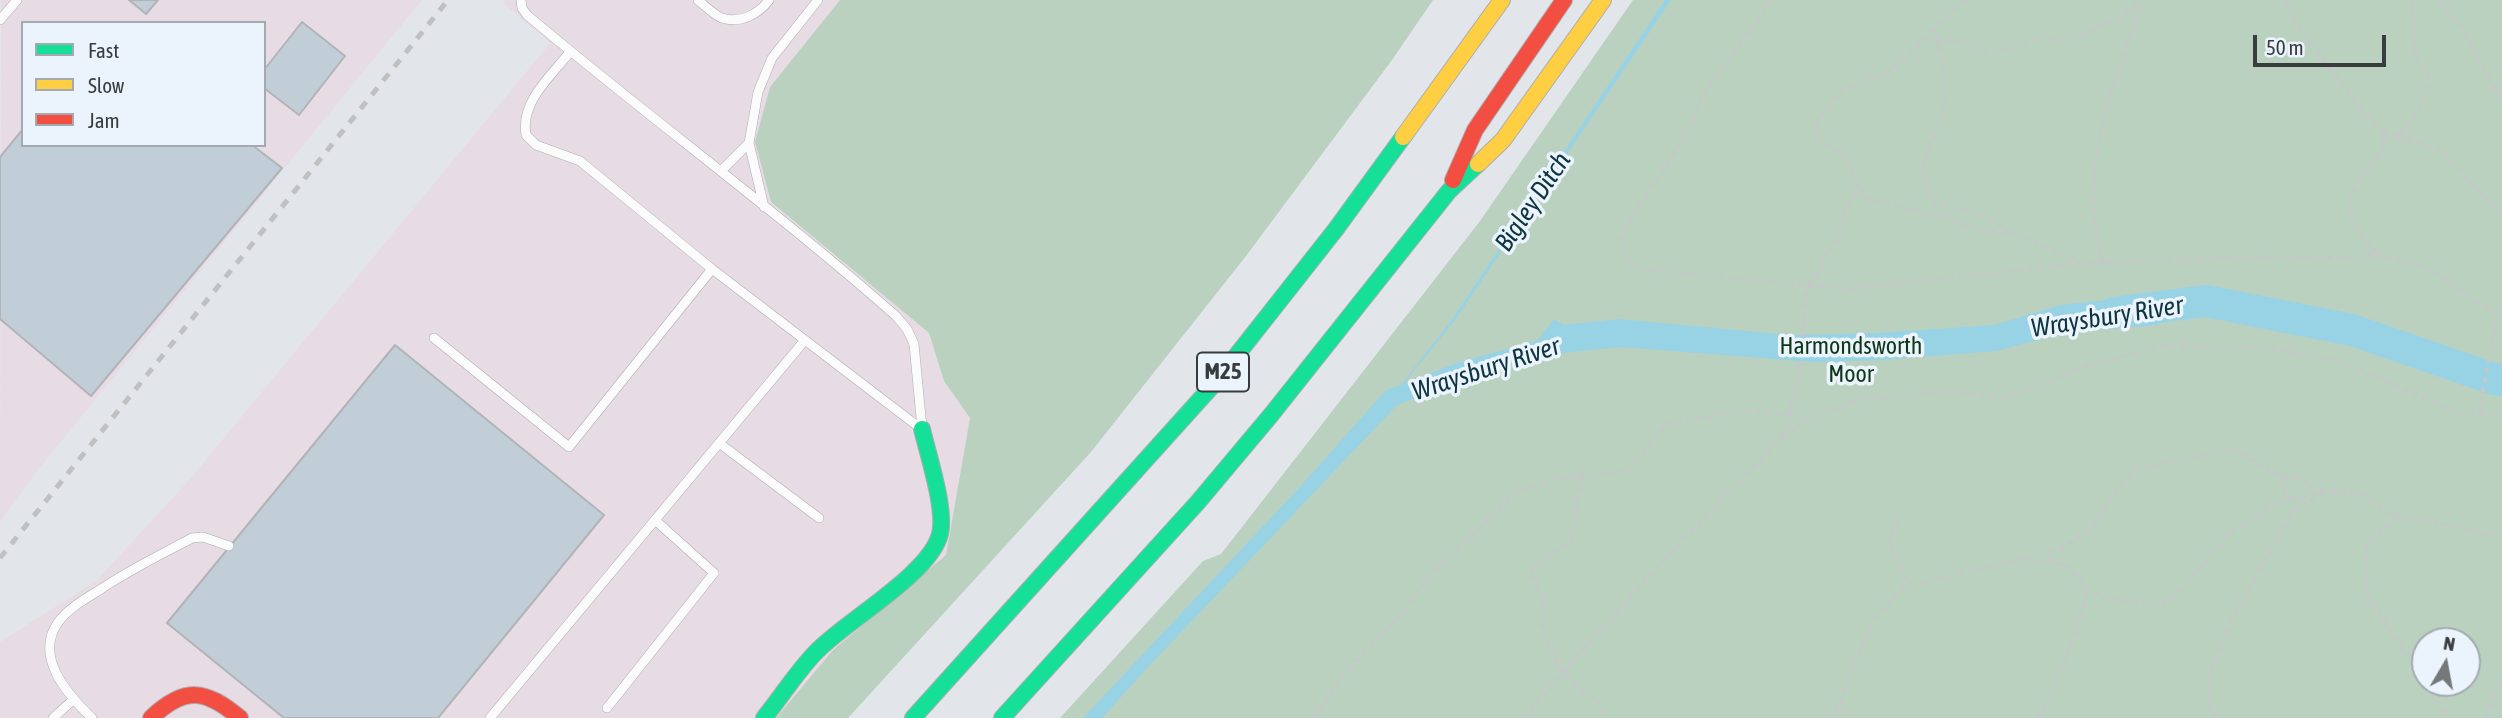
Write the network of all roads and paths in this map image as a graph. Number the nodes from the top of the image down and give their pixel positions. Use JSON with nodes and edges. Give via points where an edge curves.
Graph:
{"nodes":[{"id":1,"x":17,"y":0,"type":"edge"},
{"id":2,"x":522,"y":0,"type":"edge"},
{"id":3,"x":698,"y":0,"type":"edge"},
{"id":4,"x":769,"y":0,"type":"edge"},
{"id":5,"x":817,"y":0,"type":"edge"},
{"id":6,"x":1502,"y":0,"type":"edge"},
{"id":7,"x":1564,"y":0,"type":"edge"},
{"id":8,"x":1603,"y":0,"type":"edge"},
{"id":9,"x":1771,"y":0,"type":"edge"},
{"id":10,"x":1964,"y":0,"type":"edge"},
{"id":11,"x":2143,"y":0,"type":"edge"},
{"id":12,"x":2286,"y":0,"type":"edge"},
{"id":13,"x":2412,"y":0,"type":"edge"},
{"id":14,"x":2440,"y":0,"type":"edge"},
{"id":15,"x":0,"y":20,"type":"edge"},
{"id":16,"x":1934,"y":30,"type":"junction"},
{"id":17,"x":1937,"y":44,"type":"junction"},
{"id":18,"x":570,"y":52,"type":"junction"},
{"id":19,"x":2502,"y":103,"type":"edge"},
{"id":20,"x":2383,"y":132,"type":"junction"},
{"id":21,"x":2398,"y":136,"type":"junction"},
{"id":22,"x":748,"y":143,"type":"junction"},
{"id":23,"x":721,"y":171,"type":"junction"},
{"id":24,"x":1858,"y":186,"type":"junction"},
{"id":25,"x":1449,"y":191,"type":"junction"},
{"id":26,"x":764,"y":207,"type":"junction"},
{"id":27,"x":2502,"y":210,"type":"edge"},
{"id":28,"x":2013,"y":234,"type":"junction"},
{"id":29,"x":2379,"y":256,"type":"junction"},
{"id":30,"x":2103,"y":262,"type":"junction"},
{"id":31,"x":2084,"y":263,"type":"junction"},
{"id":32,"x":712,"y":269,"type":"junction"},
{"id":33,"x":1808,"y":285,"type":"junction"},
{"id":34,"x":2499,"y":315,"type":"edge"},
{"id":35,"x":434,"y":338,"type":"dead end"},
{"id":36,"x":805,"y":340,"type":"junction"},
{"id":37,"x":2479,"y":413,"type":"junction"},
{"id":38,"x":2502,"y":413,"type":"edge"},
{"id":39,"x":1789,"y":415,"type":"junction"},
{"id":40,"x":922,"y":429,"type":"junction"},
{"id":41,"x":1783,"y":437,"type":"junction"},
{"id":42,"x":719,"y":443,"type":"junction"},
{"id":43,"x":1581,"y":476,"type":"junction"},
{"id":44,"x":2282,"y":478,"type":"junction"},
{"id":45,"x":2325,"y":492,"type":"junction"},
{"id":46,"x":2290,"y":500,"type":"junction"},
{"id":47,"x":2392,"y":516,"type":"junction"},
{"id":48,"x":819,"y":518,"type":"dead end"},
{"id":49,"x":655,"y":520,"type":"junction"},
{"id":50,"x":1897,"y":520,"type":"dead end"},
{"id":51,"x":2502,"y":531,"type":"edge"},
{"id":52,"x":229,"y":547,"type":"dead end"},
{"id":53,"x":2049,"y":562,"type":"junction"},
{"id":54,"x":1909,"y":585,"type":"junction"},
{"id":55,"x":2088,"y":590,"type":"junction"},
{"id":56,"x":2411,"y":660,"type":"edge"},
{"id":57,"x":1563,"y":674,"type":"junction"},
{"id":58,"x":2500,"y":679,"type":"edge"},
{"id":59,"x":2435,"y":697,"type":"edge"},
{"id":60,"x":73,"y":700,"type":"junction"},
{"id":61,"x":1840,"y":700,"type":"junction"},
{"id":62,"x":607,"y":708,"type":"dead end"},
{"id":63,"x":53,"y":718,"type":"edge"},
{"id":64,"x":92,"y":718,"type":"edge"},
{"id":65,"x":150,"y":718,"type":"edge"},
{"id":66,"x":240,"y":718,"type":"edge"},
{"id":67,"x":490,"y":718,"type":"edge"},
{"id":68,"x":764,"y":718,"type":"edge"},
{"id":69,"x":914,"y":718,"type":"edge"},
{"id":70,"x":1002,"y":718,"type":"edge"},
{"id":71,"x":1315,"y":718,"type":"edge"},
{"id":72,"x":1523,"y":718,"type":"edge"},
{"id":73,"x":1606,"y":718,"type":"edge"},
{"id":74,"x":1829,"y":718,"type":"edge"},
{"id":75,"x":1848,"y":718,"type":"edge"},
{"id":76,"x":2038,"y":718,"type":"edge"},
{"id":77,"x":2217,"y":718,"type":"edge"},
{"id":78,"x":2445,"y":718,"type":"edge"},
{"id":79,"x":2486,"y":718,"type":"edge"}],
"edges":[{"from":1,"to":15,"type":"lane"},
{"from":2,"to":18,"type":"lane","via":[[527,15]]},
{"from":3,"to":4,"type":"lane","via":[[728,19],[752,15]]},
{"from":5,"to":22,"type":"lane","via":[[772,58],[758,92]]},
{"from":6,"to":69,"type":"main road","number":"M25","via":[[1336,229],[1214,384]]},
{"from":7,"to":25,"type":"main road","number":"M25","via":[[1475,130]]},
{"from":8,"to":25,"type":"main road","via":[[1503,140]]},
{"from":9,"to":33,"type":"path","via":[[1703,94],[1684,139],[1637,206],[1621,241],[1631,264],[1647,270]]},
{"from":10,"to":16,"type":"path"},
{"from":11,"to":17,"type":"path","via":[[2087,33],[2063,40],[2042,36],[1987,53],[1954,39]]},
{"from":11,"to":30,"type":"path","via":[[2105,109],[2094,170],[2092,218]]},
{"from":12,"to":20,"type":"path","via":[[2297,26]]},
{"from":13,"to":21,"type":"path","via":[[2416,57],[2429,78],[2418,108]]},
{"from":14,"to":19,"type":"path","via":[[2464,31]]},
{"from":16,"to":17,"type":"path"},
{"from":16,"to":24,"type":"path","via":[[1886,73],[1839,92],[1818,121],[1815,136],[1844,154]]},
{"from":17,"to":28,"type":"path","via":[[1946,98],[1921,170],[1926,190],[1936,204],[1975,213]]},
{"from":18,"to":23,"type":"lane"},
{"from":18,"to":32,"type":"lane","via":[[530,103],[524,117],[526,135],[536,145],[580,161]]},
{"from":20,"to":21,"type":"path"},
{"from":20,"to":29,"type":"path","via":[[2384,150],[2354,188],[2348,208],[2356,228]]},
{"from":21,"to":27,"type":"path","via":[[2442,151]]},
{"from":22,"to":23,"type":"lane"},
{"from":22,"to":26,"type":"lane"},
{"from":23,"to":26,"type":"lane"},
{"from":24,"to":28,"type":"path","via":[[1868,199],[1985,231]]},
{"from":24,"to":33,"type":"path","via":[[1845,210],[1839,238]]},
{"from":25,"to":70,"type":"main road","number":"M25","via":[[1198,502]]},
{"from":26,"to":40,"type":"lane","via":[[907,329],[914,344]]},
{"from":28,"to":31,"type":"path"},
{"from":29,"to":30,"type":"path"},
{"from":29,"to":34,"type":"path","via":[[2437,272]]},
{"from":30,"to":31,"type":"path"},
{"from":31,"to":33,"type":"path","via":[[1850,289]]},
{"from":32,"to":35,"type":"lane","via":[[569,447]]},
{"from":32,"to":36,"type":"lane"},
{"from":33,"to":39,"type":"path","via":[[1798,382]]},
{"from":34,"to":37,"type":"path"},
{"from":36,"to":40,"type":"lane"},
{"from":36,"to":42,"type":"lane"},
{"from":37,"to":38,"type":"path"},
{"from":37,"to":41,"type":"path","via":[[2458,413],[2337,360],[2267,348],[2164,346],[2087,366],[2005,398],[1945,391],[1859,400],[1806,419]]},
{"from":39,"to":41,"type":"path"},
{"from":39,"to":43,"type":"path","via":[[1748,411],[1668,424],[1629,471]]},
{"from":40,"to":68,"type":"main road","via":[[941,522],[931,553],[819,649]]},
{"from":41,"to":57,"type":"path","via":[[1670,553]]},
{"from":42,"to":48,"type":"lane"},
{"from":42,"to":49,"type":"lane"},
{"from":43,"to":57,"type":"path","via":[[1572,540],[1530,571],[1543,599],[1542,630]]},
{"from":43,"to":71,"type":"path","via":[[1517,491],[1436,568],[1404,611],[1339,679]]},
{"from":44,"to":45,"type":"path","via":[[2299,479]]},
{"from":44,"to":46,"type":"path"},
{"from":44,"to":53,"type":"path","via":[[2232,449],[2134,470],[2091,529],[2052,550]]},
{"from":45,"to":46,"type":"path"},
{"from":45,"to":47,"type":"path","via":[[2365,496]]},
{"from":45,"to":77,"type":"path","via":[[2294,510],[2229,624],[2211,671],[2208,705]]},
{"from":46,"to":55,"type":"path","via":[[2278,502],[2227,535],[2176,596],[2160,605],[2107,598]]},
{"from":47,"to":51,"type":"path","via":[[2486,534]]},
{"from":47,"to":56,"type":"path","via":[[2395,518],[2367,546],[2367,596]]},
{"from":49,"to":62,"type":"lane","via":[[713,573]]},
{"from":49,"to":67,"type":"lane"},
{"from":50,"to":54,"type":"path","via":[[1889,543]]},
{"from":52,"to":60,"type":"lane","via":[[203,537],[192,538],[103,587],[61,618],[52,637],[51,660]]},
{"from":53,"to":54,"type":"path","via":[[2025,558]]},
{"from":53,"to":55,"type":"path","via":[[2068,566]]},
{"from":54,"to":61,"type":"path","via":[[1872,620]]},
{"from":55,"to":76,"type":"path","via":[[2058,681]]},
{"from":57,"to":72,"type":"path"},
{"from":57,"to":73,"type":"path","via":[[1600,705]]},
{"from":58,"to":79,"type":"path"},
{"from":59,"to":78,"type":"path"},
{"from":60,"to":63,"type":"lane"},
{"from":60,"to":64,"type":"lane"},
{"from":61,"to":74,"type":"path"},
{"from":61,"to":75,"type":"path"},
{"from":65,"to":66,"type":"main road","via":[[174,699],[191,694],[220,700]]}]}
